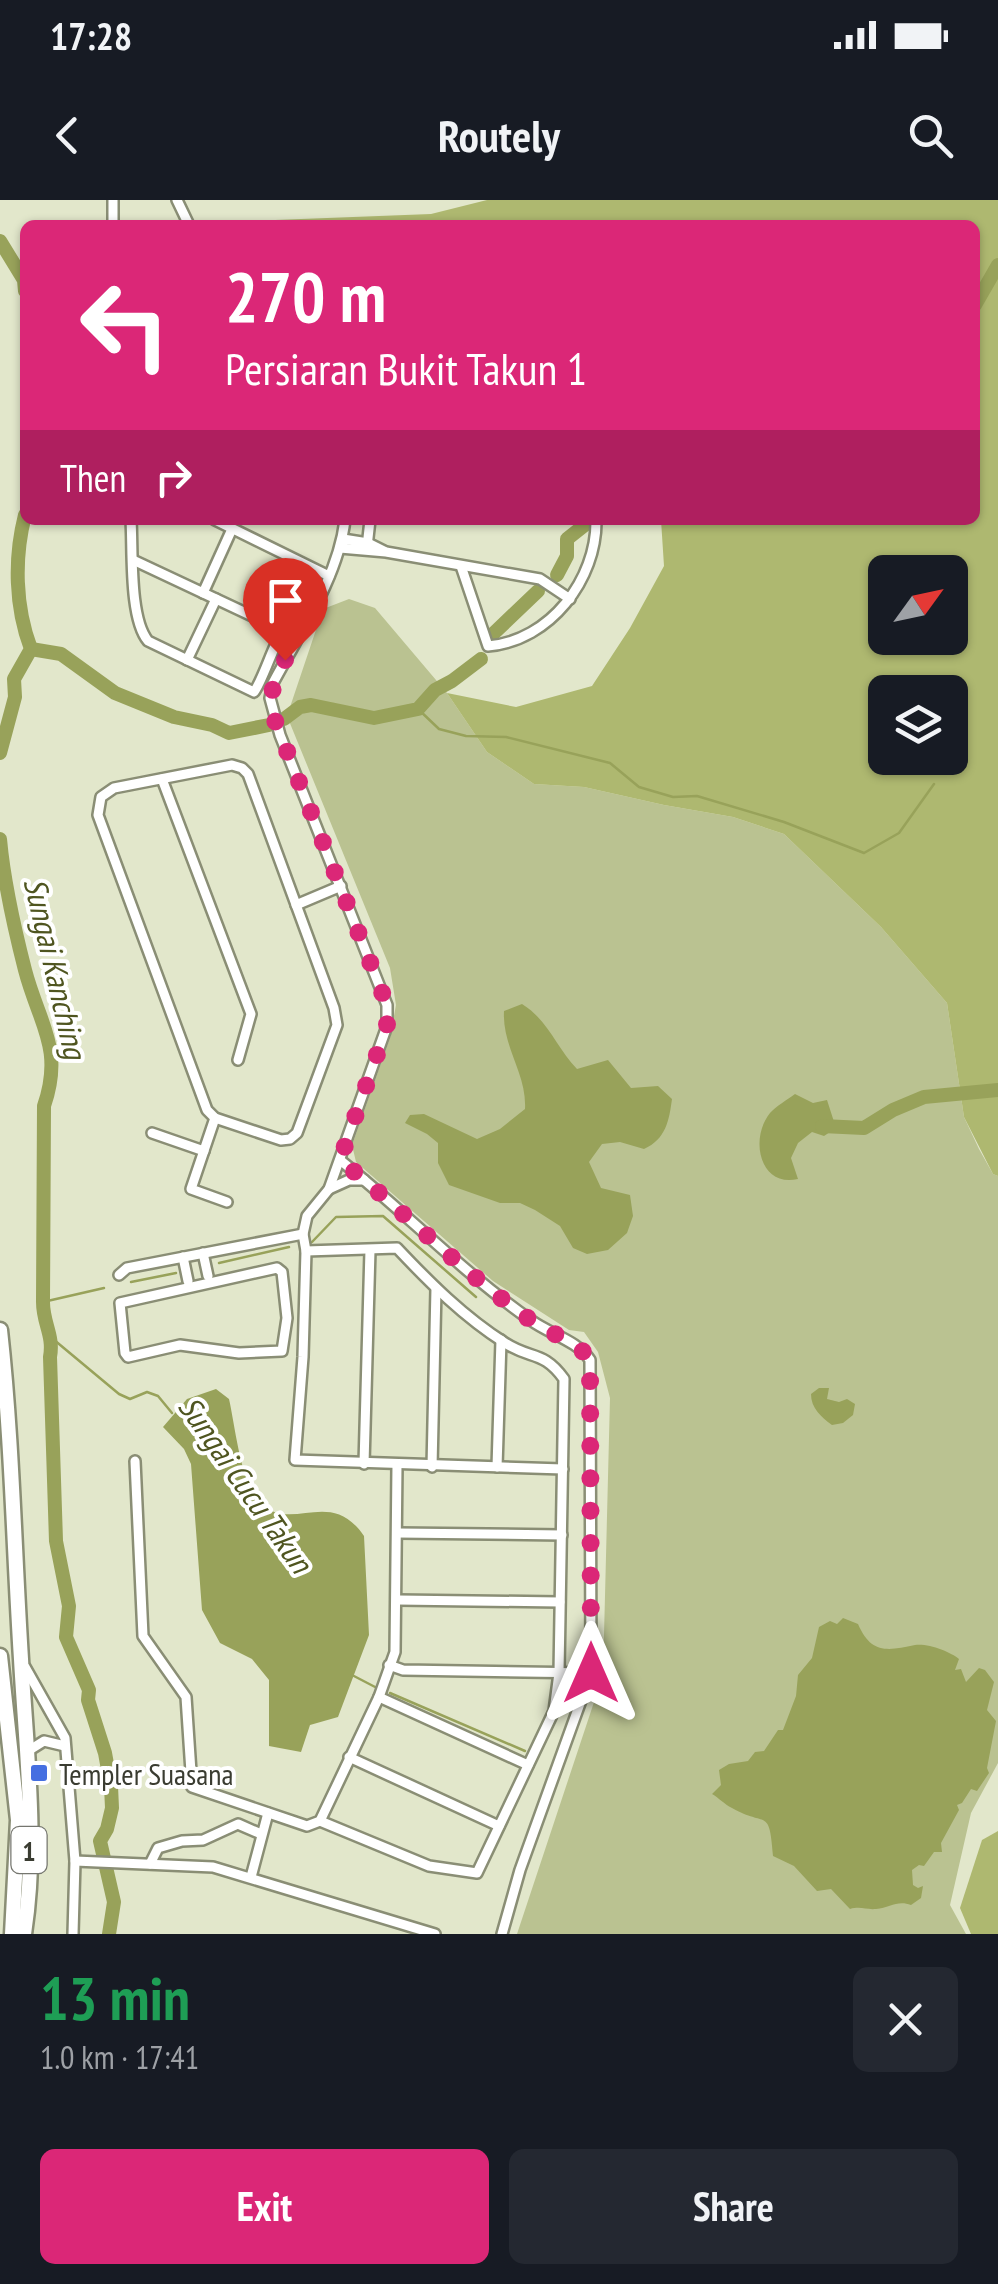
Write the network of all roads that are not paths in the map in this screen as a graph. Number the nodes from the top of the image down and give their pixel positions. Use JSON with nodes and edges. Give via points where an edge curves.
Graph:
{"nodes":[{"id":1,"x":131,"y":525,"type":"edge"},
{"id":2,"x":226,"y":525,"type":"edge"},
{"id":3,"x":344,"y":525,"type":"edge"},
{"id":4,"x":369,"y":525,"type":"edge"},
{"id":5,"x":596,"y":525,"type":"edge"},
{"id":6,"x":232,"y":528,"type":"junction"},
{"id":7,"x":342,"y":543,"type":"junction"},
{"id":8,"x":366,"y":547,"type":"junction"},
{"id":9,"x":134,"y":560,"type":"junction"},
{"id":10,"x":460,"y":566,"type":"junction"},
{"id":11,"x":329,"y":576,"type":"junction"},
{"id":12,"x":203,"y":592,"type":"junction"},
{"id":13,"x":216,"y":599,"type":"junction"},
{"id":14,"x":570,"y":599,"type":"junction"},
{"id":15,"x":282,"y":630,"type":"junction"},
{"id":16,"x":297,"y":637,"type":"junction"},
{"id":17,"x":187,"y":660,"type":"junction"},
{"id":18,"x":162,"y":779,"type":"junction"},
{"id":19,"x":341,"y":886,"type":"junction"},
{"id":20,"x":296,"y":905,"type":"junction"},
{"id":21,"x":238,"y":1060,"type":"dead end"},
{"id":22,"x":216,"y":1118,"type":"junction"},
{"id":23,"x":152,"y":1133,"type":"dead end"},
{"id":24,"x":204,"y":1152,"type":"junction"},
{"id":25,"x":340,"y":1160,"type":"junction"},
{"id":26,"x":366,"y":1181,"type":"junction"},
{"id":27,"x":328,"y":1190,"type":"junction"},
{"id":28,"x":227,"y":1202,"type":"dead end"},
{"id":29,"x":303,"y":1234,"type":"junction"},
{"id":30,"x":370,"y":1250,"type":"junction"},
{"id":31,"x":306,"y":1251,"type":"junction"},
{"id":32,"x":203,"y":1254,"type":"junction"},
{"id":33,"x":183,"y":1257,"type":"junction"},
{"id":34,"x":119,"y":1275,"type":"dead end"},
{"id":35,"x":436,"y":1288,"type":"junction"},
{"id":36,"x":120,"y":1303,"type":"joint"},
{"id":37,"x":0,"y":1330,"type":"edge"},
{"id":38,"x":501,"y":1340,"type":"junction"},
{"id":39,"x":7,"y":1399,"type":"junction"},
{"id":40,"x":0,"y":1432,"type":"edge"},
{"id":41,"x":135,"y":1460,"type":"dead end"},
{"id":42,"x":364,"y":1464,"type":"junction"},
{"id":43,"x":397,"y":1465,"type":"junction"},
{"id":44,"x":432,"y":1467,"type":"junction"},
{"id":45,"x":496,"y":1467,"type":"junction"},
{"id":46,"x":563,"y":1469,"type":"junction"},
{"id":47,"x":398,"y":1532,"type":"junction"},
{"id":48,"x":562,"y":1535,"type":"junction"},
{"id":49,"x":398,"y":1600,"type":"junction"},
{"id":50,"x":560,"y":1602,"type":"junction"},
{"id":51,"x":0,"y":1656,"type":"edge"},
{"id":52,"x":21,"y":1656,"type":"junction"},
{"id":53,"x":389,"y":1665,"type":"junction"},
{"id":54,"x":559,"y":1673,"type":"junction"},
{"id":55,"x":591,"y":1673,"type":"junction"},
{"id":56,"x":379,"y":1697,"type":"junction"},
{"id":57,"x":65,"y":1746,"type":"junction"},
{"id":58,"x":27,"y":1752,"type":"junction"},
{"id":59,"x":349,"y":1757,"type":"junction"},
{"id":60,"x":528,"y":1765,"type":"junction"},
{"id":61,"x":268,"y":1812,"type":"junction"},
{"id":62,"x":320,"y":1821,"type":"junction"},
{"id":63,"x":499,"y":1826,"type":"junction"},
{"id":64,"x":261,"y":1834,"type":"junction"},
{"id":65,"x":75,"y":1861,"type":"junction"},
{"id":66,"x":150,"y":1864,"type":"junction"},
{"id":67,"x":251,"y":1877,"type":"junction"},
{"id":68,"x":12,"y":1934,"type":"edge"},
{"id":69,"x":24,"y":1934,"type":"edge"},
{"id":70,"x":72,"y":1934,"type":"edge"},
{"id":71,"x":435,"y":1934,"type":"edge"},
{"id":72,"x":502,"y":1934,"type":"edge"}],
"edges":[{"from":1,"to":9,"type":"street"},
{"from":2,"to":6,"type":"street"},
{"from":3,"to":7,"type":"street"},
{"from":4,"to":8,"type":"street"},
{"from":5,"to":14,"type":"street","via":[[583,582]]},
{"from":6,"to":11,"type":"street"},
{"from":6,"to":12,"type":"street"},
{"from":7,"to":8,"type":"street"},
{"from":7,"to":11,"type":"street"},
{"from":8,"to":10,"type":"street"},
{"from":9,"to":12,"type":"street"},
{"from":9,"to":17,"type":"street","via":[[141,632]]},
{"from":10,"to":14,"type":"street","via":[[540,579]]},
{"from":10,"to":14,"type":"street","via":[[488,646],[522,637]]},
{"from":11,"to":16,"type":"street"},
{"from":12,"to":13,"type":"street"},
{"from":13,"to":15,"type":"street"},
{"from":13,"to":17,"type":"street"},
{"from":15,"to":16,"type":"street"},
{"from":15,"to":17,"type":"street","via":[[254,692]]},
{"from":16,"to":19,"type":"street","via":[[273,683],[272,713]]},
{"from":18,"to":20,"type":"street","via":[[242,768]]},
{"from":18,"to":21,"type":"street","via":[[251,1014]]},
{"from":18,"to":22,"type":"street","via":[[106,792],[98,815],[199,1095]]},
{"from":19,"to":20,"type":"street"},
{"from":19,"to":25,"type":"street","via":[[387,1005],[387,1026]]},
{"from":20,"to":22,"type":"street","via":[[337,1026],[290,1139]]},
{"from":22,"to":24,"type":"street"},
{"from":23,"to":24,"type":"street"},
{"from":24,"to":28,"type":"street","via":[[191,1189]]},
{"from":25,"to":26,"type":"street"},
{"from":25,"to":27,"type":"street"},
{"from":26,"to":27,"type":"street"},
{"from":26,"to":55,"type":"street","via":[[488,1290],[590,1360]]},
{"from":27,"to":29,"type":"street","via":[[307,1216]]},
{"from":29,"to":31,"type":"street"},
{"from":29,"to":32,"type":"street"},
{"from":30,"to":31,"type":"street"},
{"from":30,"to":35,"type":"street","via":[[397,1248]]},
{"from":30,"to":42,"type":"street"},
{"from":31,"to":42,"type":"street","via":[[295,1460]]},
{"from":32,"to":33,"type":"street"},
{"from":32,"to":33,"type":"street","via":[[207,1273],[188,1278]]},
{"from":33,"to":34,"type":"street"},
{"from":35,"to":38,"type":"street"},
{"from":35,"to":44,"type":"street"},
{"from":36,"to":36,"type":"street","via":[[277,1268],[287,1318],[284,1348],[180,1346],[128,1357]]},
{"from":37,"to":39,"type":"highway","number":"1"},
{"from":38,"to":45,"type":"street"},
{"from":38,"to":46,"type":"street","via":[[551,1361],[564,1379]]},
{"from":39,"to":40,"type":"highway"},
{"from":39,"to":52,"type":"highway","number":"1"},
{"from":41,"to":61,"type":"street","via":[[143,1636],[186,1697],[192,1786]]},
{"from":42,"to":43,"type":"street"},
{"from":43,"to":44,"type":"street"},
{"from":43,"to":47,"type":"street"},
{"from":44,"to":45,"type":"street"},
{"from":45,"to":46,"type":"street"},
{"from":46,"to":48,"type":"street"},
{"from":47,"to":48,"type":"street"},
{"from":47,"to":49,"type":"street"},
{"from":48,"to":50,"type":"street"},
{"from":49,"to":50,"type":"street"},
{"from":49,"to":53,"type":"street"},
{"from":50,"to":54,"type":"street"},
{"from":51,"to":68,"type":"highway","number":"1","via":[[18,1820]]},
{"from":52,"to":57,"type":"street"},
{"from":52,"to":58,"type":"highway","number":"1"},
{"from":53,"to":54,"type":"street"},
{"from":53,"to":56,"type":"street"},
{"from":54,"to":55,"type":"street"},
{"from":54,"to":60,"type":"street","via":[[554,1710]]},
{"from":55,"to":72,"type":"street"},
{"from":56,"to":59,"type":"street"},
{"from":56,"to":60,"type":"street"},
{"from":57,"to":58,"type":"street","via":[[44,1741]]},
{"from":57,"to":65,"type":"street"},
{"from":58,"to":69,"type":"highway","number":"1"},
{"from":59,"to":62,"type":"street"},
{"from":59,"to":63,"type":"street"},
{"from":60,"to":63,"type":"street"},
{"from":61,"to":62,"type":"street","via":[[308,1826]]},
{"from":61,"to":64,"type":"street"},
{"from":62,"to":63,"type":"street","via":[[429,1866],[477,1873]]},
{"from":64,"to":66,"type":"street","via":[[238,1824],[203,1840],[158,1848]]},
{"from":64,"to":67,"type":"street"},
{"from":65,"to":66,"type":"street"},
{"from":65,"to":70,"type":"street"},
{"from":66,"to":67,"type":"street","via":[[213,1867]]},
{"from":67,"to":71,"type":"street"}]}
